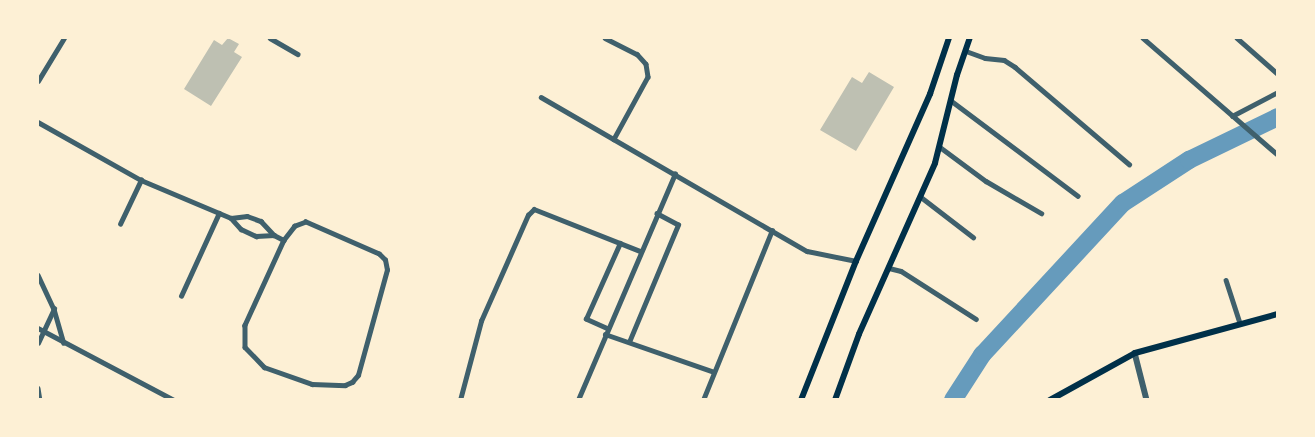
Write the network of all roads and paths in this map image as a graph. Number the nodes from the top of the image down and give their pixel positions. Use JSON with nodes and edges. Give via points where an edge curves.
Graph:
{"nodes":[{"id":1,"x":64,"y":38,"type":"edge"},
{"id":2,"x":270,"y":38,"type":"edge"},
{"id":3,"x":604,"y":38,"type":"edge"},
{"id":4,"x":948,"y":38,"type":"edge"},
{"id":5,"x":970,"y":38,"type":"edge"},
{"id":6,"x":1143,"y":38,"type":"edge"},
{"id":7,"x":1236,"y":38,"type":"edge"},
{"id":8,"x":966,"y":51,"type":"junction"},
{"id":9,"x":298,"y":54,"type":"dead end"},
{"id":10,"x":1278,"y":74,"type":"edge"},
{"id":11,"x":38,"y":81,"type":"edge"},
{"id":12,"x":1278,"y":92,"type":"edge"},
{"id":13,"x":541,"y":97,"type":"dead end"},
{"id":14,"x":953,"y":102,"type":"junction"},
{"id":15,"x":1232,"y":116,"type":"junction"},
{"id":16,"x":38,"y":122,"type":"edge"},
{"id":17,"x":614,"y":139,"type":"junction"},
{"id":18,"x":940,"y":147,"type":"junction"},
{"id":19,"x":1278,"y":155,"type":"edge"},
{"id":20,"x":1129,"y":164,"type":"dead end"},
{"id":21,"x":675,"y":174,"type":"junction"},
{"id":22,"x":141,"y":180,"type":"junction"},
{"id":23,"x":1078,"y":196,"type":"dead end"},
{"id":24,"x":921,"y":197,"type":"junction"},
{"id":25,"x":1041,"y":212,"type":"dead end"},
{"id":26,"x":219,"y":213,"type":"junction"},
{"id":27,"x":657,"y":214,"type":"junction"},
{"id":28,"x":231,"y":218,"type":"junction"},
{"id":29,"x":120,"y":224,"type":"dead end"},
{"id":30,"x":772,"y":230,"type":"junction"},
{"id":31,"x":274,"y":235,"type":"junction"},
{"id":32,"x":973,"y":237,"type":"dead end"},
{"id":33,"x":284,"y":240,"type":"junction"},
{"id":34,"x":620,"y":243,"type":"junction"},
{"id":35,"x":640,"y":251,"type":"junction"},
{"id":36,"x":856,"y":261,"type":"junction"},
{"id":37,"x":889,"y":268,"type":"junction"},
{"id":38,"x":38,"y":275,"type":"edge"},
{"id":39,"x":1226,"y":280,"type":"dead end"},
{"id":40,"x":181,"y":296,"type":"dead end"},
{"id":41,"x":54,"y":309,"type":"junction"},
{"id":42,"x":1278,"y":314,"type":"edge"},
{"id":43,"x":976,"y":319,"type":"dead end"},
{"id":44,"x":1240,"y":323,"type":"junction"},
{"id":45,"x":38,"y":328,"type":"edge"},
{"id":46,"x":606,"y":331,"type":"junction"},
{"id":47,"x":44,"y":332,"type":"junction"},
{"id":48,"x":629,"y":342,"type":"junction"},
{"id":49,"x":38,"y":343,"type":"edge"},
{"id":50,"x":64,"y":343,"type":"junction"},
{"id":51,"x":1135,"y":354,"type":"junction"},
{"id":52,"x":714,"y":372,"type":"junction"},
{"id":53,"x":38,"y":388,"type":"edge"},
{"id":54,"x":40,"y":400,"type":"edge"},
{"id":55,"x":174,"y":400,"type":"edge"},
{"id":56,"x":460,"y":400,"type":"edge"},
{"id":57,"x":578,"y":400,"type":"edge"},
{"id":58,"x":703,"y":400,"type":"edge"},
{"id":59,"x":801,"y":400,"type":"edge"},
{"id":60,"x":835,"y":400,"type":"edge"},
{"id":61,"x":1050,"y":400,"type":"edge"},
{"id":62,"x":1148,"y":400,"type":"edge"}],
"edges":[{"from":1,"to":11,"type":"street"},
{"from":2,"to":9,"type":"street"},
{"from":3,"to":17,"type":"street","via":[[637,54],[646,64],[648,77]]},
{"from":4,"to":36,"type":"main road","via":[[924,109]]},
{"from":5,"to":8,"type":"main road"},
{"from":6,"to":15,"type":"street"},
{"from":7,"to":10,"type":"street"},
{"from":8,"to":14,"type":"main road"},
{"from":8,"to":20,"type":"street","via":[[1004,60],[1015,67]]},
{"from":12,"to":15,"type":"street"},
{"from":13,"to":17,"type":"street"},
{"from":14,"to":18,"type":"main road"},
{"from":14,"to":23,"type":"street"},
{"from":15,"to":19,"type":"street"},
{"from":16,"to":22,"type":"street"},
{"from":17,"to":21,"type":"street"},
{"from":18,"to":24,"type":"main road"},
{"from":18,"to":25,"type":"street","via":[[986,181]]},
{"from":21,"to":27,"type":"street"},
{"from":21,"to":30,"type":"street"},
{"from":22,"to":26,"type":"street"},
{"from":22,"to":29,"type":"street"},
{"from":24,"to":32,"type":"street"},
{"from":24,"to":37,"type":"main road"},
{"from":26,"to":28,"type":"street"},
{"from":26,"to":40,"type":"street"},
{"from":27,"to":35,"type":"street"},
{"from":27,"to":48,"type":"street","via":[[678,225]]},
{"from":28,"to":31,"type":"street","via":[[241,229],[256,236]]},
{"from":28,"to":31,"type":"street","via":[[247,216],[261,221]]},
{"from":30,"to":36,"type":"street","via":[[807,251]]},
{"from":30,"to":52,"type":"street"},
{"from":31,"to":33,"type":"street"},
{"from":33,"to":33,"type":"street","via":[[245,325],[245,347],[264,367],[312,384],[345,385],[352,382],[358,374],[387,270],[385,260],[379,254],[306,222],[295,226]]},
{"from":34,"to":35,"type":"street"},
{"from":34,"to":46,"type":"street","via":[[586,319]]},
{"from":34,"to":56,"type":"street","via":[[534,209],[528,215],[481,321]]},
{"from":35,"to":46,"type":"street"},
{"from":36,"to":59,"type":"main road"},
{"from":37,"to":43,"type":"street","via":[[901,271]]},
{"from":37,"to":60,"type":"main road","via":[[859,334]]},
{"from":38,"to":41,"type":"street"},
{"from":39,"to":44,"type":"street"},
{"from":41,"to":47,"type":"street"},
{"from":41,"to":50,"type":"street"},
{"from":42,"to":44,"type":"main road"},
{"from":44,"to":51,"type":"main road"},
{"from":45,"to":47,"type":"street"},
{"from":46,"to":48,"type":"street"},
{"from":46,"to":57,"type":"street"},
{"from":47,"to":49,"type":"street"},
{"from":47,"to":50,"type":"street"},
{"from":48,"to":52,"type":"street"},
{"from":50,"to":55,"type":"street"},
{"from":51,"to":61,"type":"main road"},
{"from":51,"to":62,"type":"street"},
{"from":52,"to":58,"type":"street"},
{"from":53,"to":54,"type":"street"}]}
